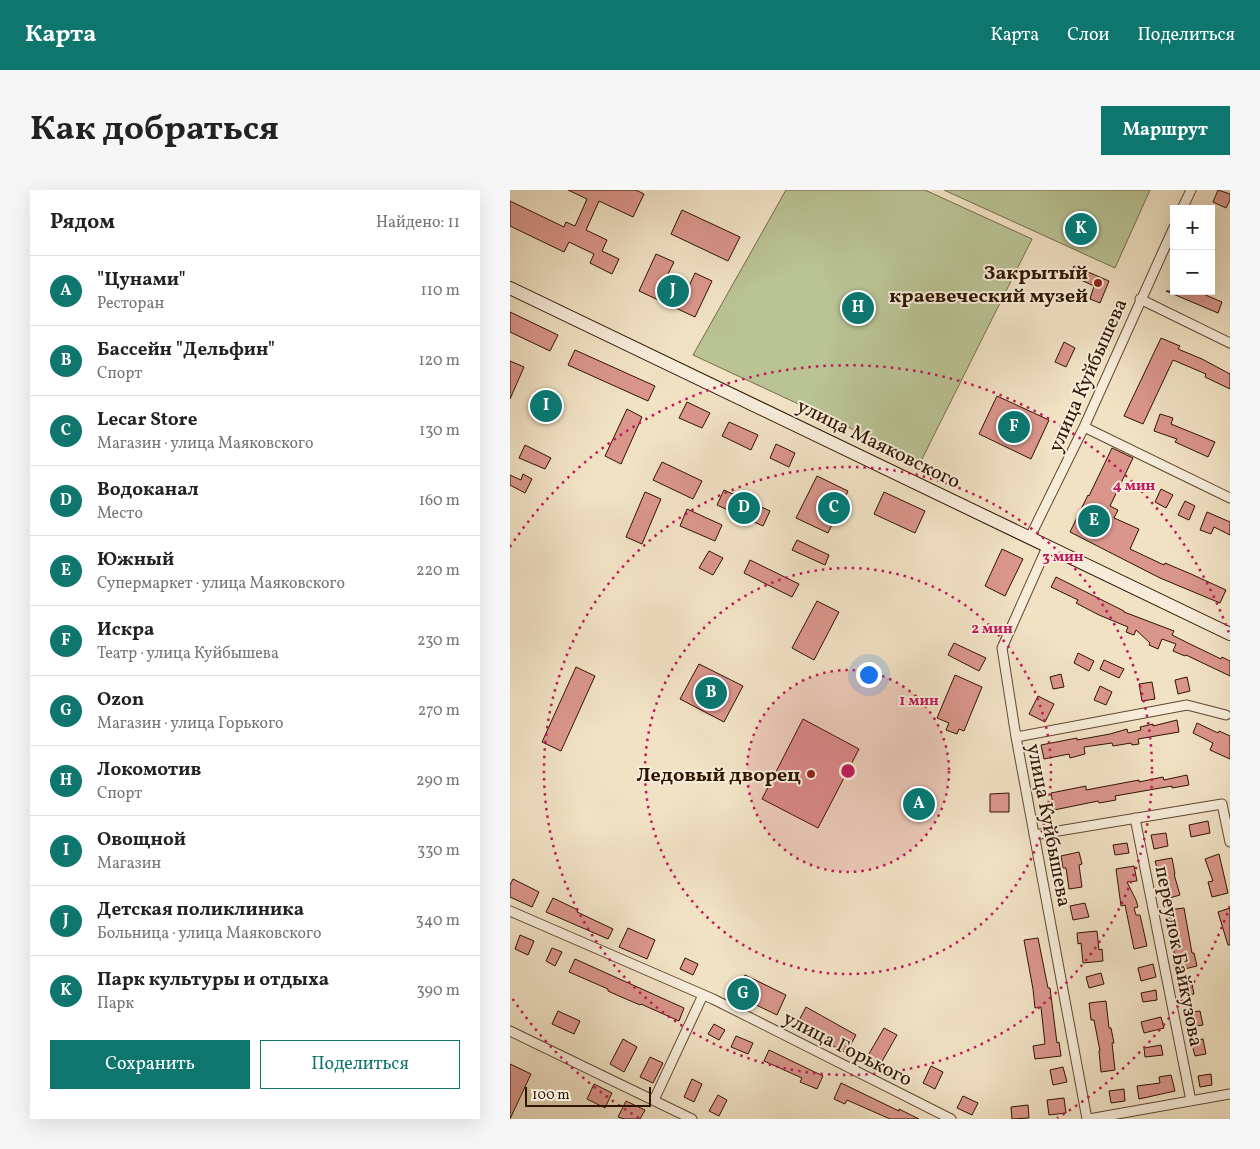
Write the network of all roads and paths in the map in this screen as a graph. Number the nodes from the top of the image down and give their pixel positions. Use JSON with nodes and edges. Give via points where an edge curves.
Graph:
{"nodes":[{"id":1,"x":1191,"y":190,"type":"edge"},
{"id":2,"x":1184,"y":205,"type":"edge"},
{"id":3,"x":1170,"y":235,"type":"edge"},
{"id":4,"x":510,"y":288,"type":"edge"},
{"id":5,"x":1140,"y":299,"type":"junction"},
{"id":6,"x":1230,"y":343,"type":"edge"},
{"id":7,"x":1084,"y":427,"type":"junction"},
{"id":8,"x":1230,"y":498,"type":"edge"},
{"id":9,"x":1030,"y":537,"type":"junction"},
{"id":10,"x":1048,"y":545,"type":"junction"},
{"id":11,"x":1230,"y":634,"type":"edge"},
{"id":12,"x":1226,"y":715,"type":"dead end"},
{"id":13,"x":1016,"y":737,"type":"junction"},
{"id":14,"x":1134,"y":818,"type":"junction"},
{"id":15,"x":1034,"y":835,"type":"junction"},
{"id":16,"x":1230,"y":842,"type":"edge"},
{"id":17,"x":510,"y":911,"type":"edge"},
{"id":18,"x":703,"y":994,"type":"junction"},
{"id":19,"x":510,"y":1031,"type":"edge"},
{"id":20,"x":1230,"y":1094,"type":"edge"},
{"id":21,"x":654,"y":1100,"type":"junction"},
{"id":22,"x":1191,"y":1101,"type":"junction"},
{"id":23,"x":692,"y":1119,"type":"edge"},
{"id":24,"x":951,"y":1119,"type":"edge"},
{"id":25,"x":1088,"y":1119,"type":"edge"}],
"edges":[{"from":1,"to":2,"type":"street"},
{"from":3,"to":5,"type":"street","name":"улица Куйбышева"},
{"from":4,"to":9,"type":"main road","name":"улица Маяковского"},
{"from":5,"to":6,"type":"street"},
{"from":5,"to":7,"type":"street","name":"улица Куйбышева"},
{"from":7,"to":8,"type":"street"},
{"from":7,"to":9,"type":"street","name":"улица Куйбышева"},
{"from":9,"to":10,"type":"main road","name":"улица Маяковского"},
{"from":10,"to":11,"type":"main road","name":"улица Маяковского"},
{"from":10,"to":13,"type":"street","name":"улица Куйбышева","via":[[1002,648]]},
{"from":12,"to":13,"type":"street","via":[[1187,705]]},
{"from":13,"to":15,"type":"street","name":"улица Куйбышева"},
{"from":14,"to":15,"type":"street"},
{"from":14,"to":16,"type":"street","via":[[1222,804]]},
{"from":14,"to":22,"type":"street","name":"переулок Байкузова"},
{"from":15,"to":25,"type":"street","name":"улица Куйбышева"},
{"from":17,"to":18,"type":"street","name":"улица Горького"},
{"from":18,"to":21,"type":"street"},
{"from":18,"to":24,"type":"street","name":"улица Горького"},
{"from":19,"to":21,"type":"street"},
{"from":20,"to":22,"type":"street"},
{"from":21,"to":23,"type":"street"},
{"from":22,"to":25,"type":"street"}]}
